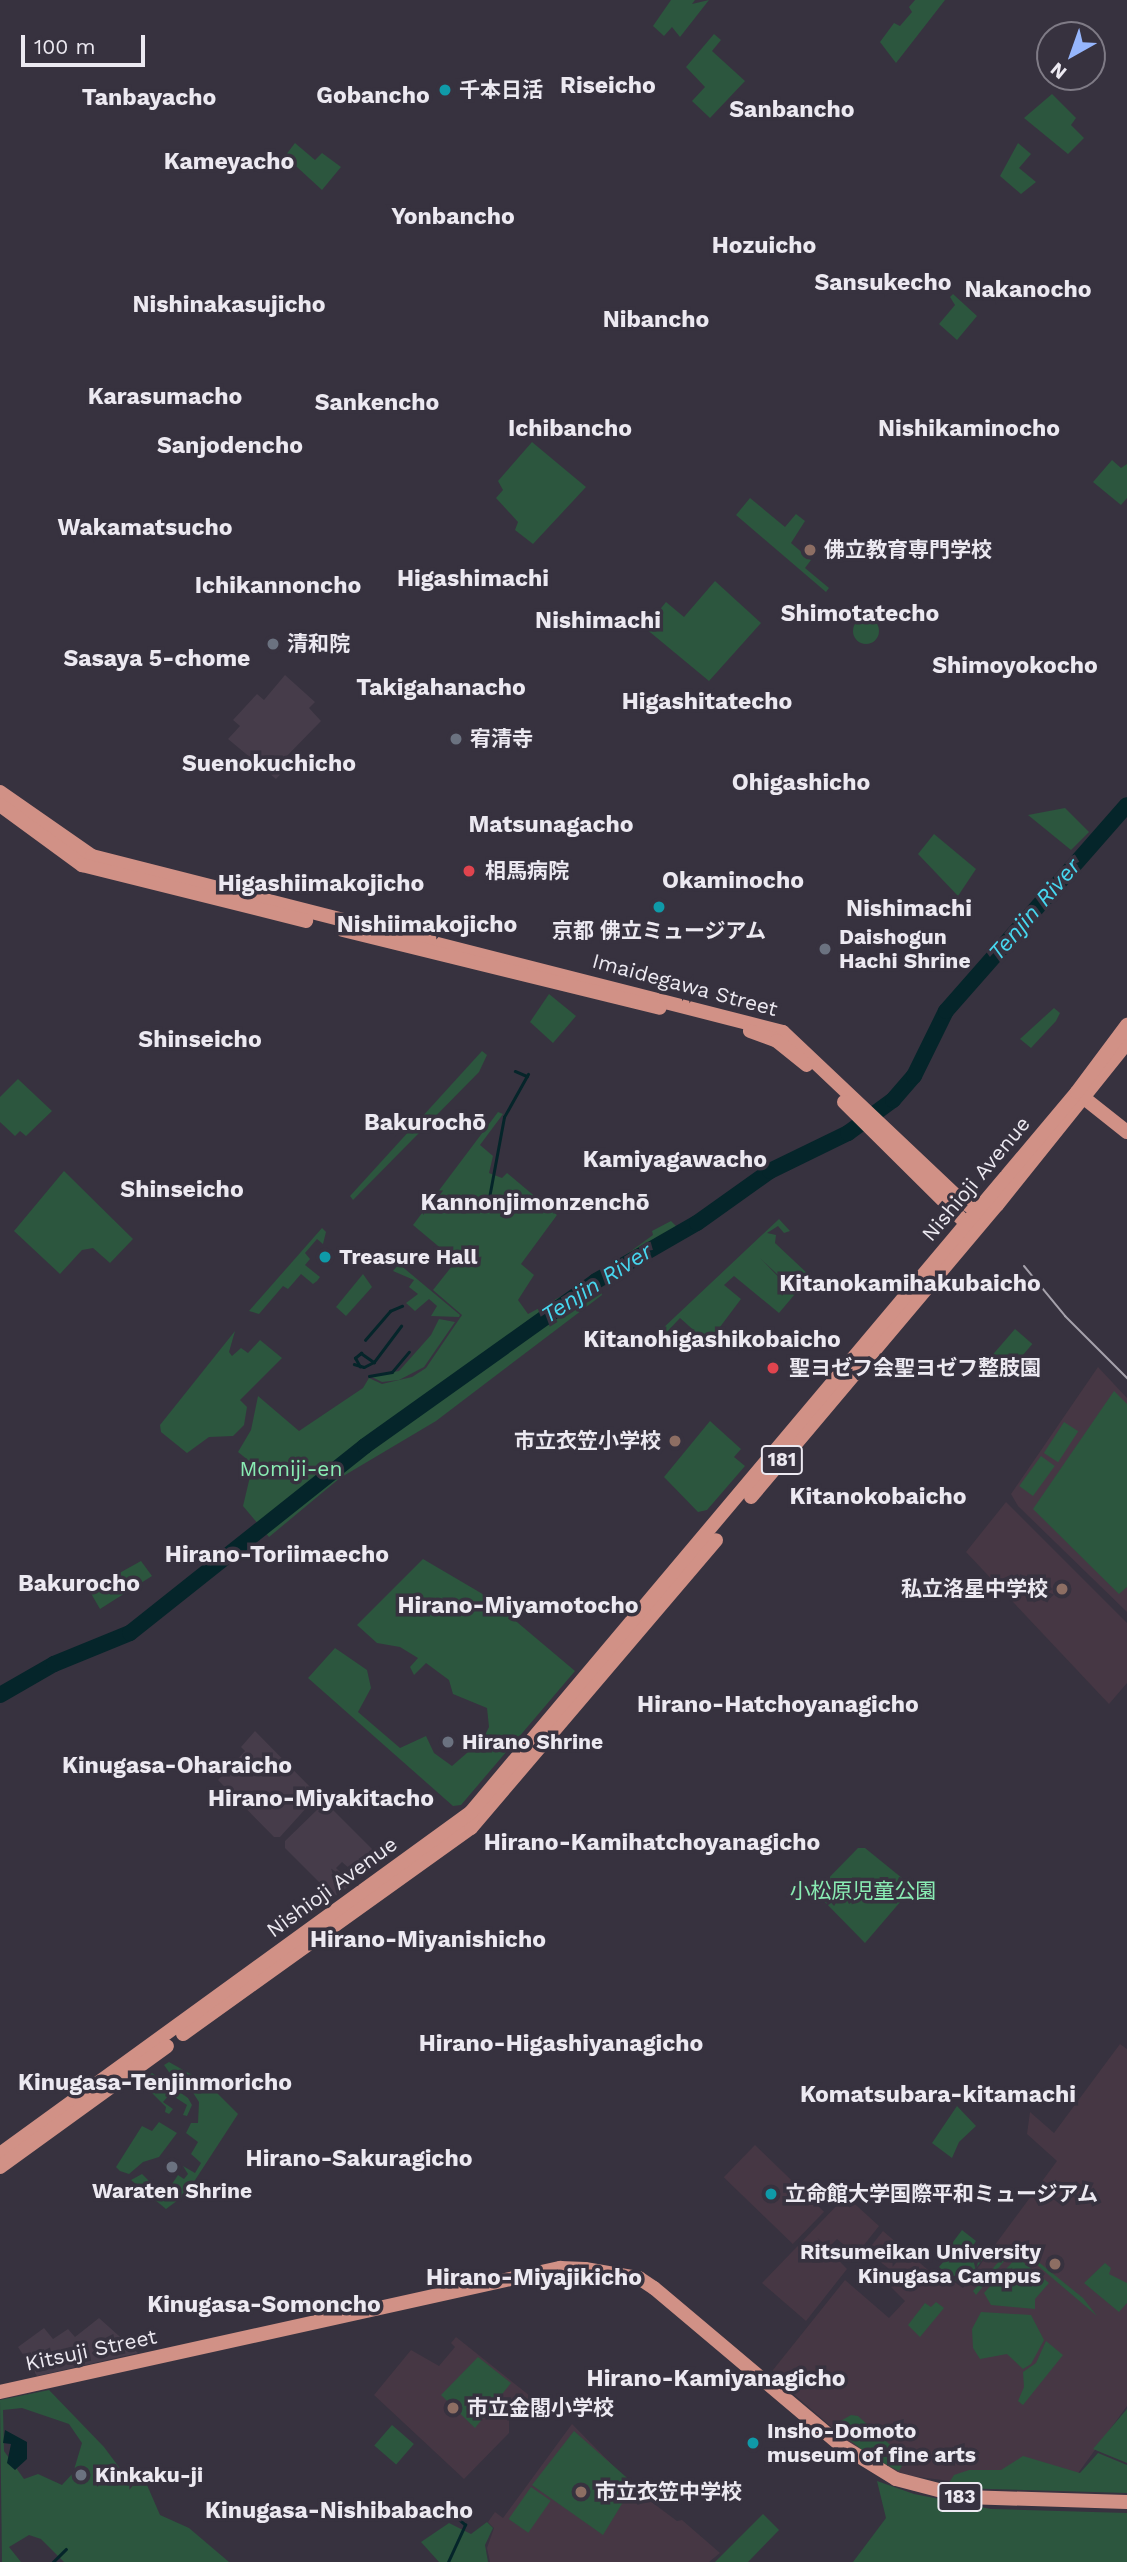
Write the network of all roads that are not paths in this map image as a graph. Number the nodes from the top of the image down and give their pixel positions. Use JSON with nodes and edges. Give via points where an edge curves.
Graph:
{"nodes":[{"id":1,"x":0,"y":792,"type":"edge"},
{"id":2,"x":0,"y":805,"type":"edge"},
{"id":3,"x":1127,"y":1026,"type":"edge"},
{"id":4,"x":1127,"y":1042,"type":"edge"},
{"id":5,"x":1081,"y":1095,"type":"junction"},
{"id":6,"x":868,"y":1119,"type":"junction"},
{"id":7,"x":1127,"y":1132,"type":"edge"},
{"id":8,"x":982,"y":1214,"type":"junction"},
{"id":9,"x":970,"y":1227,"type":"junction"},
{"id":10,"x":0,"y":2154,"type":"edge"},
{"id":11,"x":0,"y":2167,"type":"edge"},
{"id":12,"x":0,"y":2392,"type":"edge"},
{"id":13,"x":1127,"y":2502,"type":"edge"}],
"edges":[{"from":1,"to":6,"type":"main road","name":"Imaidegawa Street","via":[[92,856],[777,1030],[795,1040]]},
{"from":2,"to":6,"type":"main road","name":"Imaidegawa Street","via":[[82,864],[762,1035],[797,1055]]},
{"from":3,"to":5,"type":"main road","name":"Nishioji Avenue","number":"181"},
{"from":4,"to":5,"type":"main road","name":"Nishioji Avenue","number":"181"},
{"from":5,"to":7,"type":"main road"},
{"from":5,"to":8,"type":"main road","name":"Nishioji Avenue","number":"181"},
{"from":6,"to":8,"type":"main road","name":"Imaidegawa Street"},
{"from":6,"to":9,"type":"main road","name":"Imaidegawa Street"},
{"from":8,"to":9,"type":"main road","name":"Nishioji Avenue","number":"181"},
{"from":9,"to":10,"type":"main road","name":"Nishioji Avenue","number":"181","via":[[471,1812]]},
{"from":9,"to":11,"type":"main road","name":"Nishioji Avenue","number":"181","via":[[485,1815]]},
{"from":12,"to":13,"type":"main road","name":"Kitsuji Street","number":"183","via":[[560,2267],[585,2269],[639,2278],[654,2288],[839,2444],[896,2479],[965,2497]]}]}
